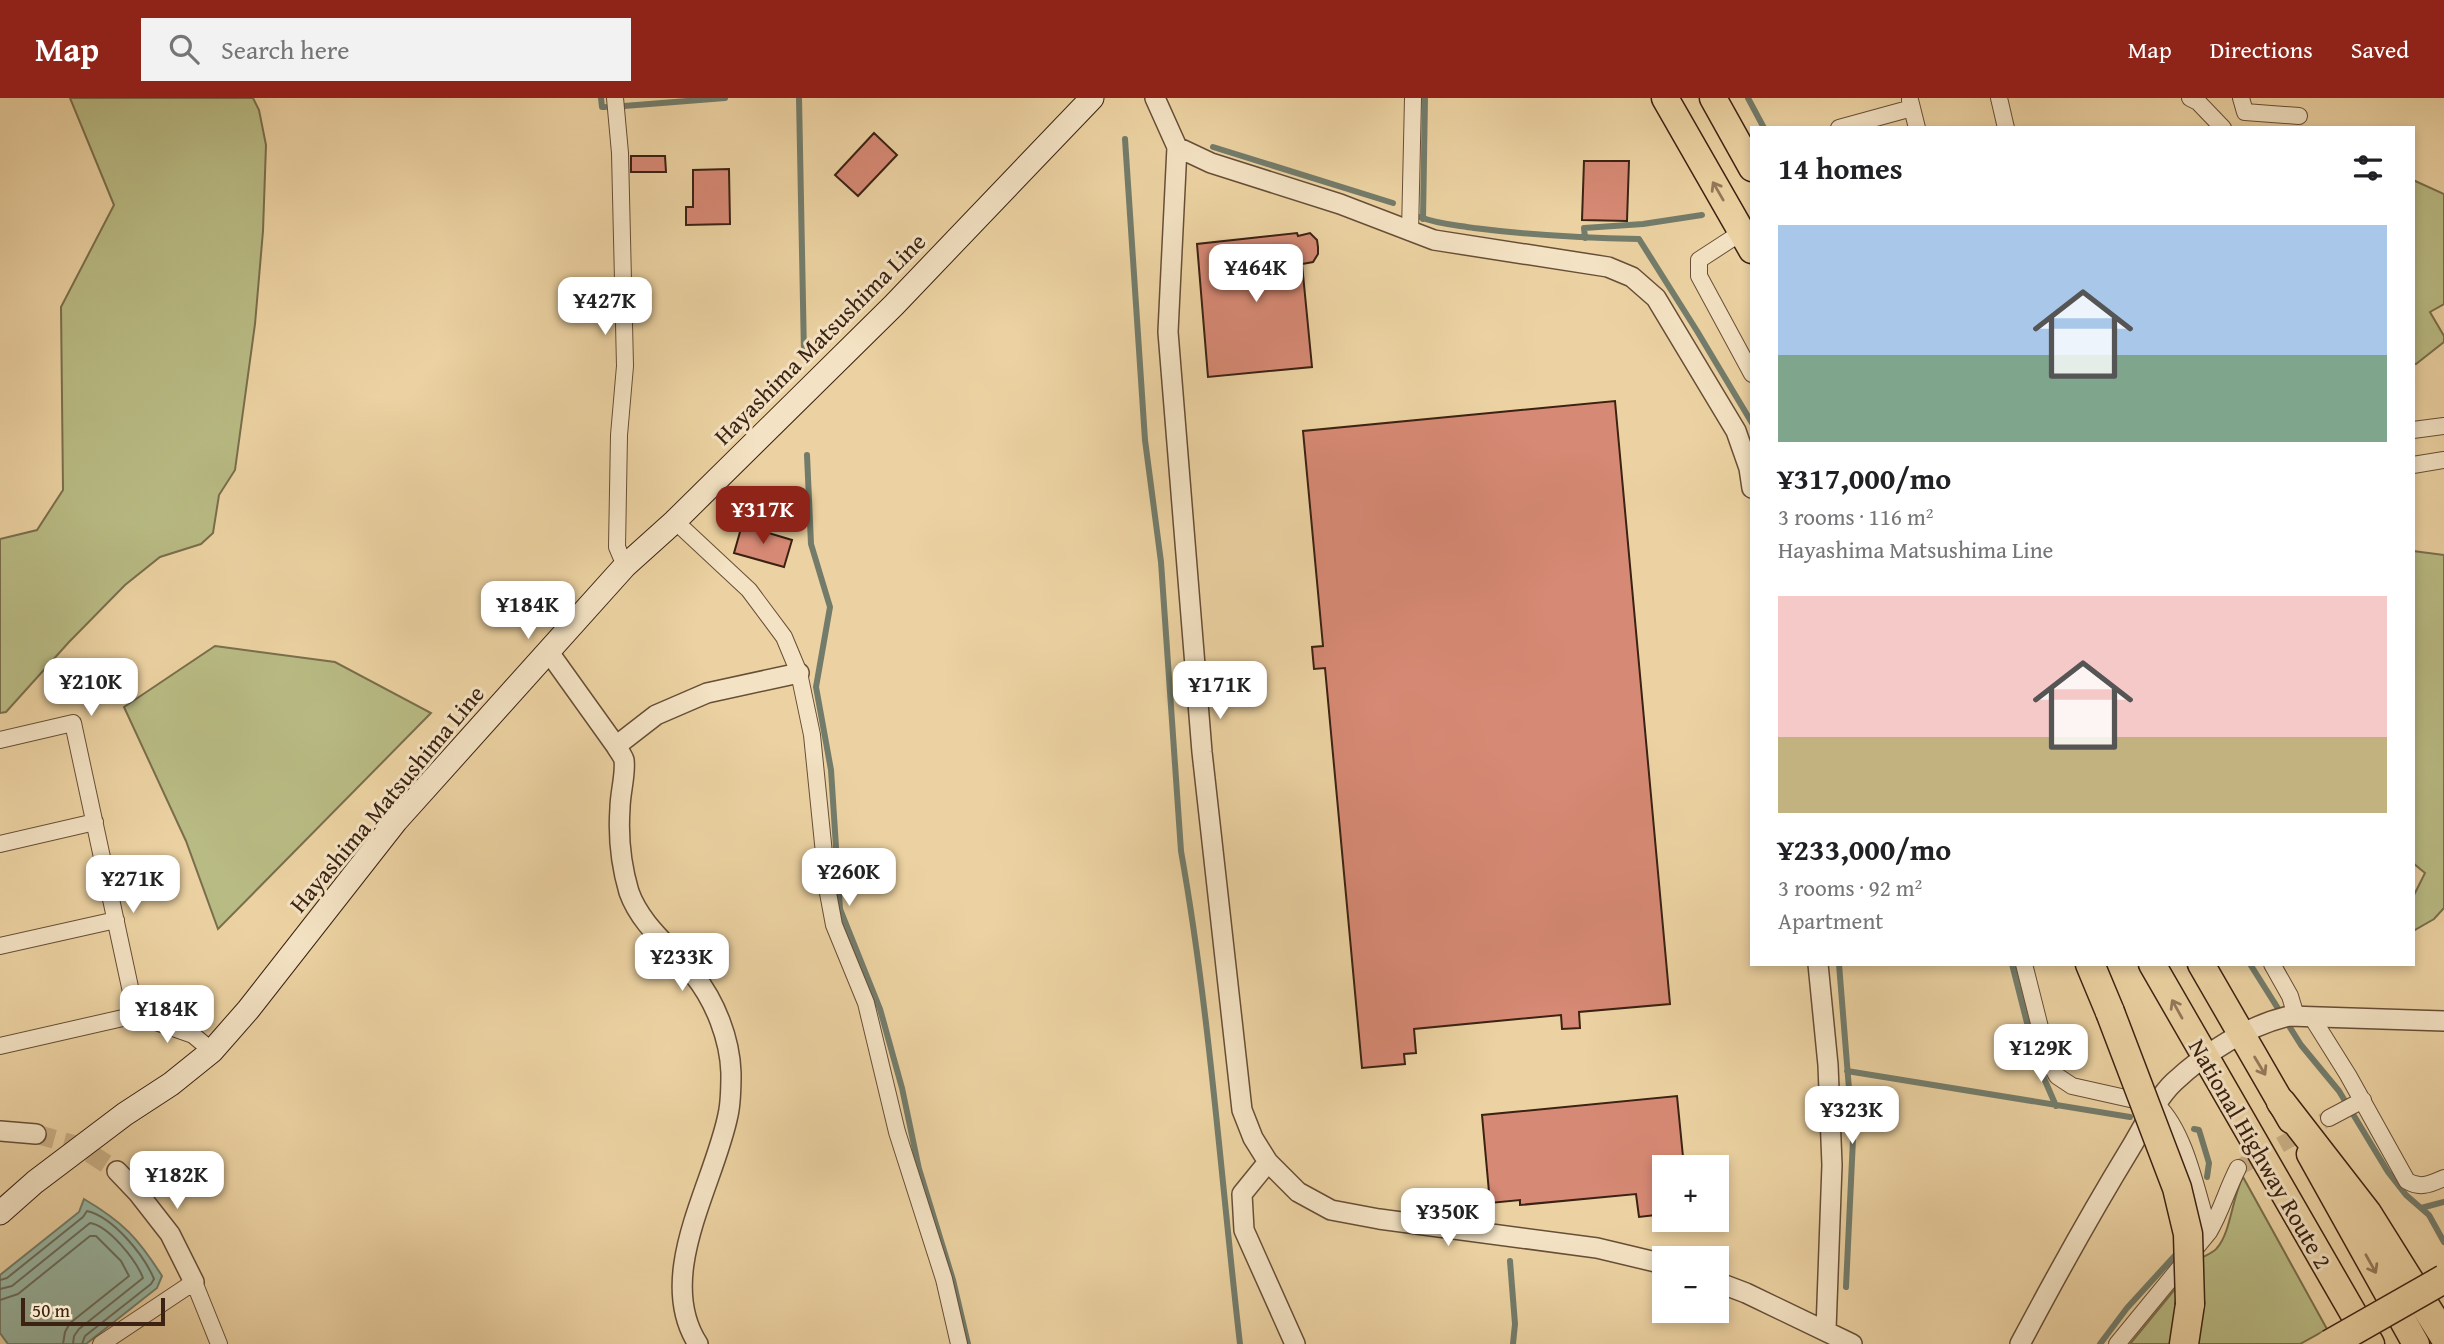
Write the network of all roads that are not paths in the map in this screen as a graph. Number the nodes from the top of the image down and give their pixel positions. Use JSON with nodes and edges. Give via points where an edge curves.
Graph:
{"nodes":[{"id":1,"x":615,"y":98,"type":"edge"},
{"id":2,"x":1092,"y":98,"type":"edge"},
{"id":3,"x":1156,"y":98,"type":"edge"},
{"id":4,"x":1413,"y":98,"type":"edge"},
{"id":5,"x":1665,"y":98,"type":"edge"},
{"id":6,"x":1713,"y":98,"type":"edge"},
{"id":7,"x":1999,"y":98,"type":"edge"},
{"id":8,"x":2190,"y":98,"type":"edge"},
{"id":9,"x":2241,"y":98,"type":"edge"},
{"id":10,"x":1910,"y":103,"type":"edge"},
{"id":11,"x":2299,"y":116,"type":"dead end"},
{"id":12,"x":1845,"y":126,"type":"edge"},
{"id":13,"x":1916,"y":126,"type":"edge"},
{"id":14,"x":2006,"y":126,"type":"edge"},
{"id":15,"x":2221,"y":126,"type":"edge"},
{"id":16,"x":1177,"y":147,"type":"junction"},
{"id":17,"x":1750,"y":164,"type":"edge"},
{"id":18,"x":1410,"y":232,"type":"junction"},
{"id":19,"x":1747,"y":241,"type":"edge"},
{"id":20,"x":1750,"y":370,"type":"edge"},
{"id":21,"x":2444,"y":426,"type":"edge"},
{"id":22,"x":2415,"y":430,"type":"edge"},
{"id":23,"x":2444,"y":460,"type":"edge"},
{"id":24,"x":2415,"y":465,"type":"edge"},
{"id":25,"x":1750,"y":475,"type":"edge"},
{"id":26,"x":675,"y":521,"type":"junction"},
{"id":27,"x":625,"y":566,"type":"junction"},
{"id":28,"x":548,"y":651,"type":"junction"},
{"id":29,"x":799,"y":673,"type":"junction"},
{"id":30,"x":0,"y":740,"type":"edge"},
{"id":31,"x":616,"y":746,"type":"junction"},
{"id":32,"x":95,"y":822,"type":"junction"},
{"id":33,"x":0,"y":844,"type":"edge"},
{"id":34,"x":116,"y":920,"type":"junction"},
{"id":35,"x":0,"y":946,"type":"edge"},
{"id":36,"x":1818,"y":966,"type":"edge"},
{"id":37,"x":2025,"y":966,"type":"edge"},
{"id":38,"x":2091,"y":966,"type":"edge"},
{"id":39,"x":2152,"y":966,"type":"edge"},
{"id":40,"x":2202,"y":966,"type":"edge"},
{"id":41,"x":2273,"y":966,"type":"edge"},
{"id":42,"x":136,"y":1015,"type":"junction"},
{"id":43,"x":2293,"y":1017,"type":"junction"},
{"id":44,"x":2444,"y":1021,"type":"edge"},
{"id":45,"x":2242,"y":1035,"type":"junction"},
{"id":46,"x":0,"y":1046,"type":"edge"},
{"id":47,"x":212,"y":1051,"type":"junction"},
{"id":48,"x":2203,"y":1057,"type":"junction"},
{"id":49,"x":2281,"y":1101,"type":"junction"},
{"id":50,"x":2157,"y":1105,"type":"junction"},
{"id":51,"x":0,"y":1131,"type":"edge"},
{"id":52,"x":36,"y":1134,"type":"tunnel mouth"},
{"id":53,"x":1268,"y":1162,"type":"junction"},
{"id":54,"x":2238,"y":1168,"type":"tunnel mouth"},
{"id":55,"x":117,"y":1171,"type":"tunnel mouth"},
{"id":56,"x":2444,"y":1178,"type":"edge"},
{"id":57,"x":0,"y":1213,"type":"edge"},
{"id":58,"x":2209,"y":1232,"type":"junction"},
{"id":59,"x":1652,"y":1261,"type":"edge"},
{"id":60,"x":2444,"y":1279,"type":"edge"},
{"id":61,"x":194,"y":1282,"type":"junction"},
{"id":62,"x":1729,"y":1287,"type":"edge"},
{"id":63,"x":2444,"y":1298,"type":"edge"},
{"id":64,"x":2444,"y":1336,"type":"edge"},
{"id":65,"x":1826,"y":1337,"type":"edge"},
{"id":66,"x":102,"y":1344,"type":"edge"},
{"id":67,"x":219,"y":1344,"type":"edge"},
{"id":68,"x":698,"y":1344,"type":"edge"},
{"id":69,"x":959,"y":1344,"type":"edge"},
{"id":70,"x":1295,"y":1344,"type":"edge"},
{"id":71,"x":1852,"y":1344,"type":"edge"},
{"id":72,"x":2020,"y":1344,"type":"edge"},
{"id":73,"x":2117,"y":1344,"type":"edge"},
{"id":74,"x":2184,"y":1344,"type":"edge"},
{"id":75,"x":2330,"y":1344,"type":"edge"},
{"id":76,"x":2364,"y":1344,"type":"edge"},
{"id":77,"x":2371,"y":1344,"type":"edge"},
{"id":78,"x":2416,"y":1344,"type":"edge"}],
"edges":[{"from":1,"to":27,"type":"street","via":[[625,366],[617,548]]},
{"from":2,"to":26,"type":"main road","name":"Hayashima Matsushima Line","via":[[894,305]]},
{"from":3,"to":16,"type":"street"},
{"from":4,"to":18,"type":"street"},
{"from":19,"to":5,"type":"highway","one_way":true},
{"from":6,"to":17,"type":"highway"},
{"from":7,"to":14,"type":"street"},
{"from":8,"to":15,"type":"street"},
{"from":9,"to":11,"type":"street","via":[[2245,112]]},
{"from":10,"to":12,"type":"street"},
{"from":10,"to":13,"type":"street"},
{"from":16,"to":18,"type":"street"},
{"from":16,"to":53,"type":"street","via":[[1168,332],[1202,752],[1242,1110]]},
{"from":18,"to":25,"type":"street","via":[[1434,240],[1608,267],[1632,277],[1656,298],[1736,431]]},
{"from":19,"to":20,"type":"street","via":[[1699,260],[1699,276]]},
{"from":21,"to":22,"type":"street"},
{"from":23,"to":24,"type":"street"},
{"from":26,"to":27,"type":"main road","name":"Hayashima Matsushima Line"},
{"from":26,"to":29,"type":"street","via":[[749,590],[784,637]]},
{"from":27,"to":28,"type":"main road","name":"Hayashima Matsushima Line"},
{"from":28,"to":31,"type":"street"},
{"from":28,"to":47,"type":"main road","name":"Hayashima Matsushima Line","via":[[396,821]]},
{"from":29,"to":31,"type":"street","via":[[707,693],[656,715]]},
{"from":29,"to":69,"type":"street","via":[[812,734],[834,925],[866,1003],[897,1132],[944,1279]]},
{"from":30,"to":32,"type":"street","via":[[73,723]]},
{"from":31,"to":68,"type":"street","via":[[624,760],[620,847],[630,894],[652,931],[711,1000],[724,1033],[731,1072],[729,1114],[684,1264],[682,1296],[688,1328]]},
{"from":32,"to":33,"type":"street"},
{"from":32,"to":34,"type":"street"},
{"from":34,"to":35,"type":"street"},
{"from":34,"to":42,"type":"street"},
{"from":36,"to":65,"type":"street","via":[[1832,1165]]},
{"from":37,"to":50,"type":"street","via":[[2048,1059],[2057,1076],[2072,1086]]},
{"from":38,"to":74,"type":"highway","bridge":true,"via":[[2177,1188],[2188,1234],[2191,1281]]},
{"from":48,"to":39,"type":"highway","name":"National Highway Route 2","one_way":true},
{"from":40,"to":45,"type":"highway","name":"National Highway Route 2"},
{"from":41,"to":43,"type":"street","via":[[2290,996]]},
{"from":42,"to":46,"type":"street"},
{"from":42,"to":47,"type":"street","via":[[193,1035]]},
{"from":43,"to":44,"type":"street"},
{"from":43,"to":45,"type":"street"},
{"from":43,"to":56,"type":"street","via":[[2348,1109],[2407,1181],[2424,1186]]},
{"from":45,"to":48,"type":"street"},
{"from":45,"to":49,"type":"highway","name":"National Highway Route 2","one_way":true},
{"from":47,"to":57,"type":"main road","name":"Hayashima Matsushima Line"},
{"from":48,"to":50,"type":"street","via":[[2172,1084]]},
{"from":48,"to":77,"type":"highway","name":"National Highway Route 2"},
{"from":49,"to":64,"type":"highway","via":[[2367,1213]]},
{"from":49,"to":78,"type":"highway","name":"National Highway Route 2","one_way":true},
{"from":50,"to":58,"type":"street","via":[[2178,1132]]},
{"from":50,"to":72,"type":"street"},
{"from":51,"to":52,"type":"street"},
{"from":53,"to":59,"type":"street","via":[[1298,1192],[1331,1210],[1597,1248]]},
{"from":53,"to":70,"type":"street","via":[[1242,1194],[1244,1230]]},
{"from":54,"to":58,"type":"street"},
{"from":55,"to":61,"type":"street","via":[[170,1234]]},
{"from":58,"to":73,"type":"street"},
{"from":60,"to":75,"type":"highway","bridge":true},
{"from":61,"to":66,"type":"street"},
{"from":61,"to":67,"type":"street"},
{"from":62,"to":65,"type":"street"},
{"from":63,"to":76,"type":"highway"},
{"from":65,"to":71,"type":"street"}]}
